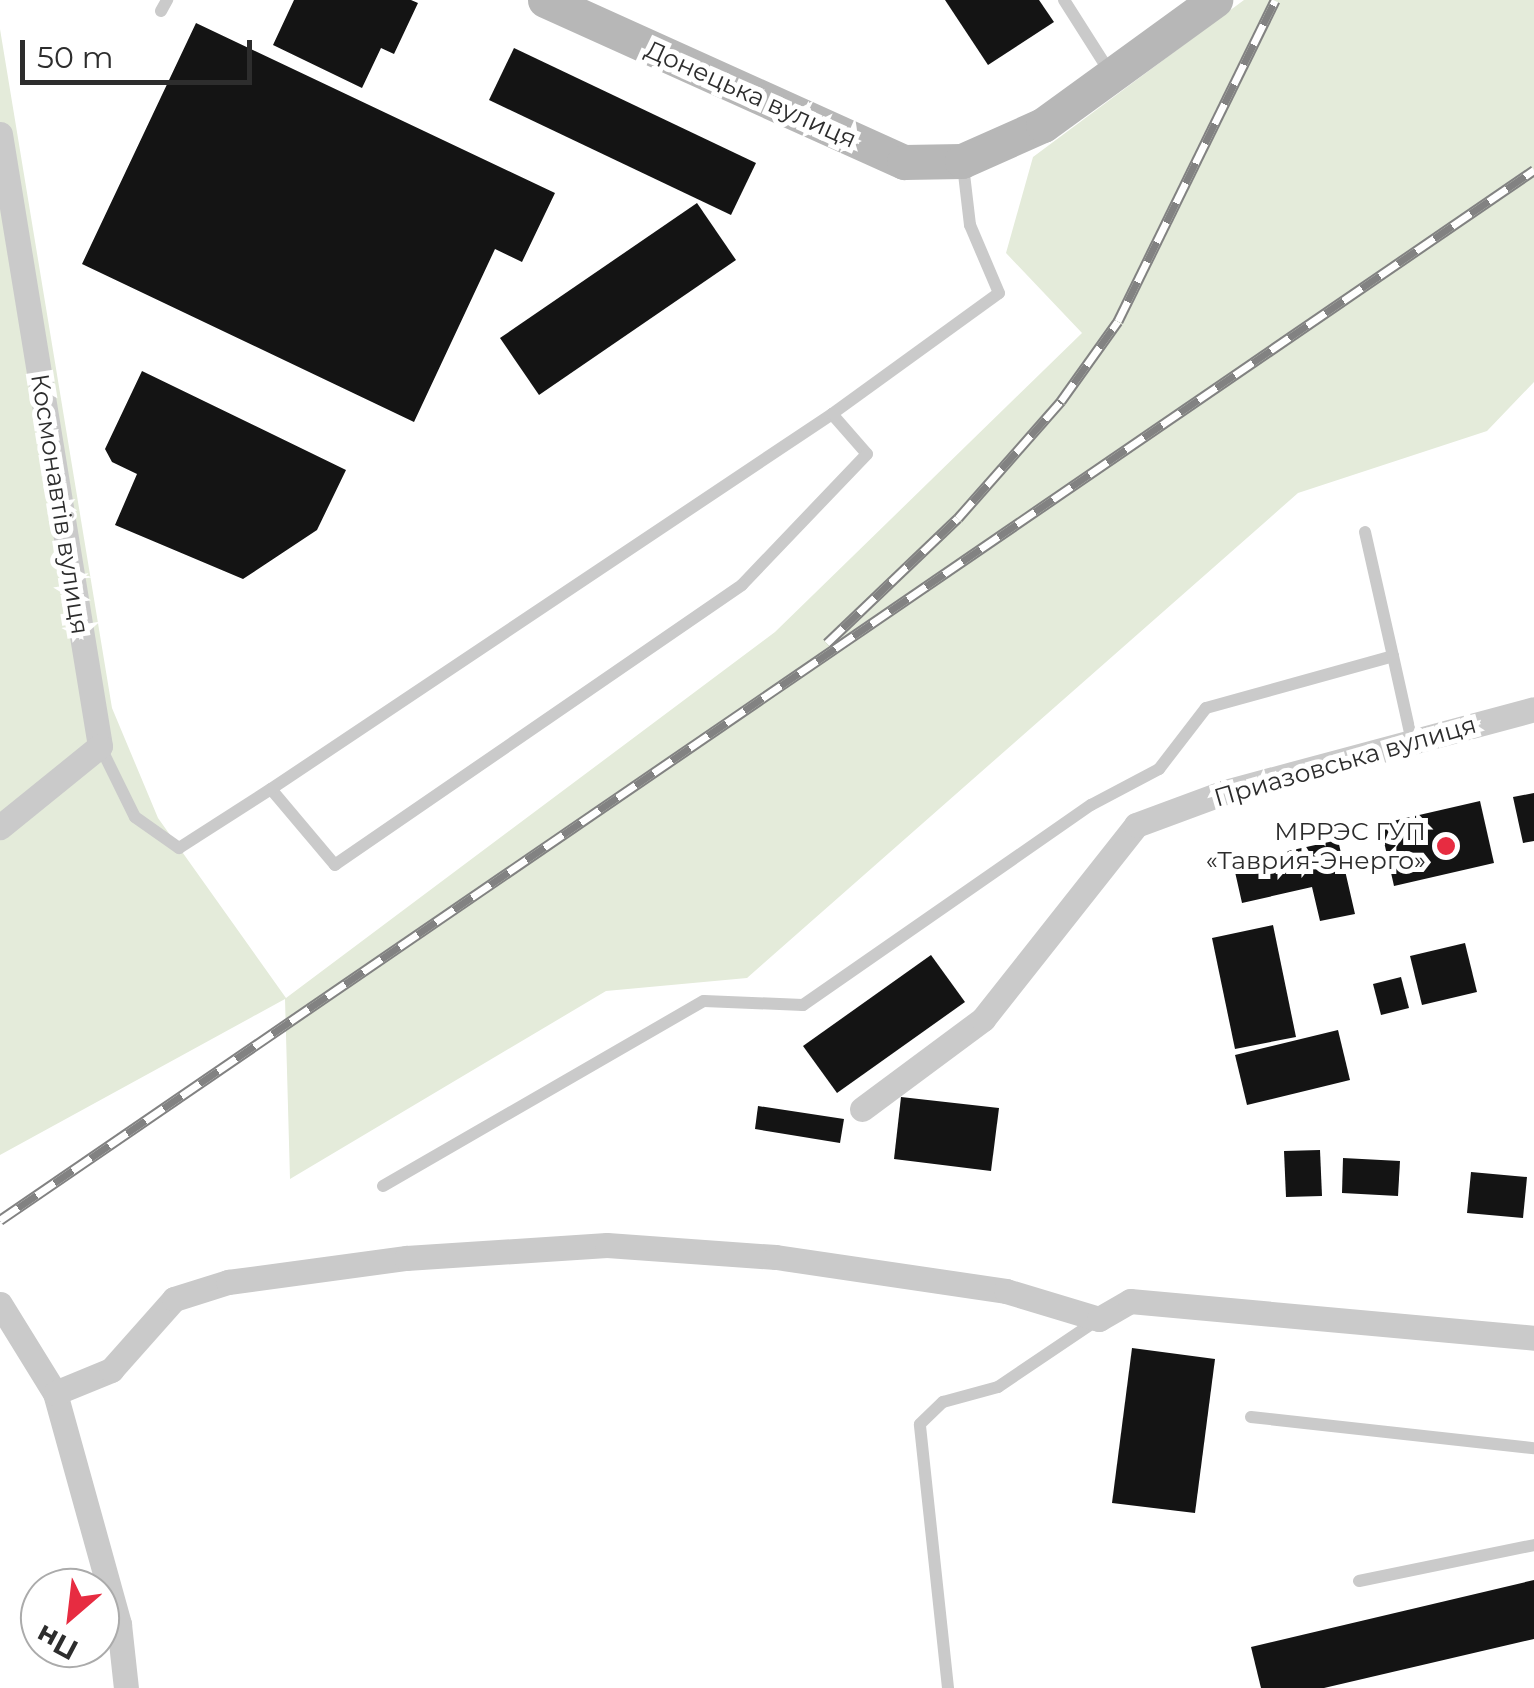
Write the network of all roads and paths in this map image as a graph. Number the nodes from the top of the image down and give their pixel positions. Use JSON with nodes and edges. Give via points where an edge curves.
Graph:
{"nodes":[{"id":1,"x":545,"y":0,"type":"edge"},
{"id":2,"x":1064,"y":0,"type":"edge"},
{"id":3,"x":1215,"y":0,"type":"edge"},
{"id":4,"x":1112,"y":75,"type":"junction"},
{"id":5,"x":0,"y":134,"type":"edge"},
{"id":6,"x":962,"y":161,"type":"junction"},
{"id":7,"x":832,"y":414,"type":"junction"},
{"id":8,"x":1364,"y":532,"type":"dead end"},
{"id":9,"x":1393,"y":656,"type":"junction"},
{"id":10,"x":1534,"y":708,"type":"edge"},
{"id":11,"x":1412,"y":742,"type":"junction"},
{"id":12,"x":100,"y":746,"type":"junction"},
{"id":13,"x":272,"y":789,"type":"junction"},
{"id":14,"x":0,"y":827,"type":"edge"},
{"id":15,"x":862,"y":1109,"type":"dead end"},
{"id":16,"x":384,"y":1186,"type":"dead end"},
{"id":17,"x":0,"y":1304,"type":"edge"},
{"id":18,"x":1099,"y":1319,"type":"junction"},
{"id":19,"x":1534,"y":1338,"type":"edge"},
{"id":20,"x":55,"y":1393,"type":"junction"},
{"id":21,"x":1251,"y":1416,"type":"dead end"},
{"id":22,"x":1534,"y":1448,"type":"edge"},
{"id":23,"x":1534,"y":1544,"type":"edge"},
{"id":24,"x":1359,"y":1581,"type":"dead end"},
{"id":25,"x":126,"y":1688,"type":"edge"},
{"id":26,"x":948,"y":1688,"type":"edge"}],
"edges":[{"from":1,"to":6,"type":"street","name":"Донецька вулиця","via":[[904,162]]},
{"from":2,"to":4,"type":"lane"},
{"from":3,"to":4,"type":"street"},
{"from":4,"to":6,"type":"street","via":[[1044,125]]},
{"from":5,"to":12,"type":"street","name":"Космонавтів вулиця"},
{"from":6,"to":7,"type":"lane","via":[[970,224],[999,293]]},
{"from":7,"to":13,"type":"lane"},
{"from":7,"to":13,"type":"lane","via":[[867,454],[742,585],[335,865]]},
{"from":8,"to":9,"type":"lane"},
{"from":9,"to":11,"type":"lane"},
{"from":9,"to":16,"type":"lane","via":[[1206,708],[1159,769],[1091,805],[802,1004],[704,1001]]},
{"from":10,"to":11,"type":"street","name":"Приазовська вулиця"},
{"from":11,"to":15,"type":"street","name":"Приазовська вулиця","via":[[1226,792],[1136,825],[983,1019]]},
{"from":12,"to":13,"type":"lane","via":[[135,816],[179,848]]},
{"from":12,"to":14,"type":"street"},
{"from":17,"to":20,"type":"street"},
{"from":18,"to":19,"type":"street","via":[[1130,1300]]},
{"from":18,"to":20,"type":"street","via":[[1006,1291],[776,1257],[607,1245],[406,1258],[228,1282],[174,1299],[111,1370]]},
{"from":18,"to":26,"type":"lane","via":[[998,1387],[943,1402],[920,1424]]},
{"from":20,"to":25,"type":"street","via":[[119,1624]]},
{"from":21,"to":22,"type":"lane"},
{"from":23,"to":24,"type":"lane"}]}
